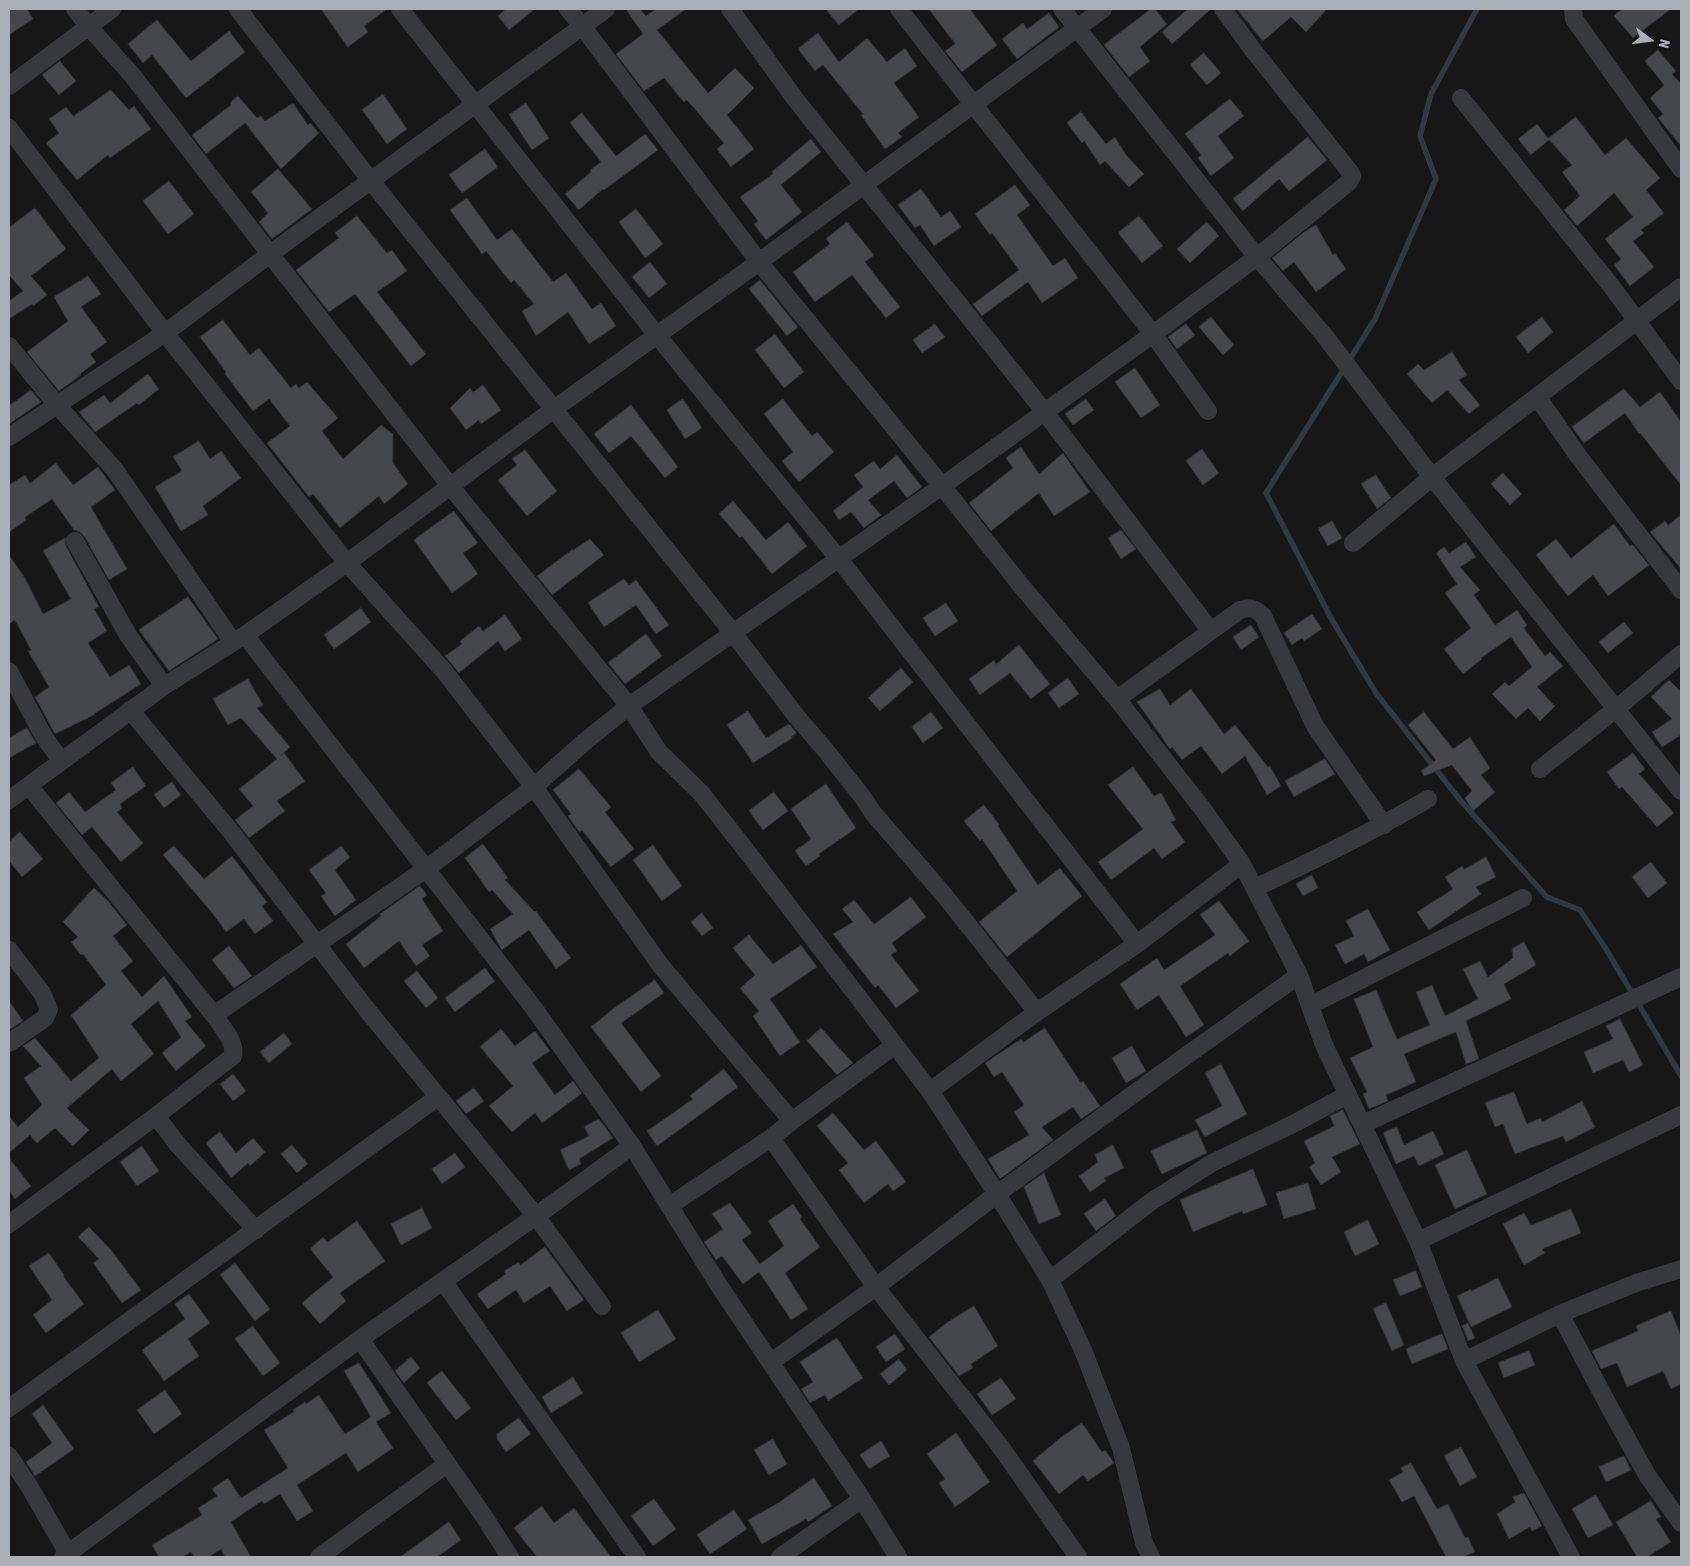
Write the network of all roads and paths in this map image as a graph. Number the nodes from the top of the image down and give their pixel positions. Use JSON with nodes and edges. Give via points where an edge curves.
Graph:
{"nodes":[{"id":1,"x":75,"y":9,"type":"edge"},
{"id":2,"x":112,"y":9,"type":"edge"},
{"id":3,"x":238,"y":9,"type":"edge"},
{"id":4,"x":400,"y":9,"type":"edge"},
{"id":5,"x":568,"y":9,"type":"edge"},
{"id":6,"x":606,"y":9,"type":"edge"},
{"id":7,"x":730,"y":9,"type":"edge"},
{"id":8,"x":899,"y":9,"type":"edge"},
{"id":9,"x":1062,"y":9,"type":"edge"},
{"id":10,"x":1103,"y":9,"type":"edge"},
{"id":11,"x":1223,"y":9,"type":"edge"},
{"id":12,"x":1573,"y":9,"type":"edge"},
{"id":13,"x":582,"y":26,"type":"junction"},
{"id":14,"x":89,"y":27,"type":"junction"},
{"id":15,"x":1076,"y":28,"type":"junction"},
{"id":16,"x":9,"y":86,"type":"edge"},
{"id":17,"x":1461,"y":98,"type":"dead end"},
{"id":18,"x":476,"y":104,"type":"junction"},
{"id":19,"x":973,"y":104,"type":"junction"},
{"id":20,"x":9,"y":128,"type":"edge"},
{"id":21,"x":1681,"y":169,"type":"edge"},
{"id":22,"x":370,"y":180,"type":"junction"},
{"id":23,"x":864,"y":184,"type":"junction"},
{"id":24,"x":270,"y":254,"type":"junction"},
{"id":25,"x":1256,"y":257,"type":"junction"},
{"id":26,"x":759,"y":262,"type":"junction"},
{"id":27,"x":1681,"y":287,"type":"edge"},
{"id":28,"x":1636,"y":322,"type":"junction"},
{"id":29,"x":166,"y":333,"type":"junction"},
{"id":30,"x":656,"y":334,"type":"junction"},
{"id":31,"x":1153,"y":334,"type":"junction"},
{"id":32,"x":9,"y":346,"type":"edge"},
{"id":33,"x":1681,"y":381,"type":"edge"},
{"id":34,"x":1538,"y":398,"type":"junction"},
{"id":35,"x":58,"y":406,"type":"junction"},
{"id":36,"x":554,"y":409,"type":"junction"},
{"id":37,"x":1044,"y":411,"type":"junction"},
{"id":38,"x":1208,"y":411,"type":"dead end"},
{"id":39,"x":9,"y":437,"type":"edge"},
{"id":40,"x":1432,"y":477,"type":"junction"},
{"id":41,"x":942,"y":486,"type":"junction"},
{"id":42,"x":452,"y":487,"type":"junction"},
{"id":43,"x":75,"y":541,"type":"dead end"},
{"id":44,"x":1353,"y":543,"type":"dead end"},
{"id":45,"x":839,"y":559,"type":"junction"},
{"id":46,"x":347,"y":563,"type":"junction"},
{"id":47,"x":1681,"y":590,"type":"edge"},
{"id":48,"x":1210,"y":630,"type":"junction"},
{"id":49,"x":733,"y":633,"type":"junction"},
{"id":50,"x":239,"y":638,"type":"junction"},
{"id":51,"x":1681,"y":654,"type":"edge"},
{"id":52,"x":9,"y":671,"type":"edge"},
{"id":53,"x":164,"y":686,"type":"junction"},
{"id":54,"x":1117,"y":699,"type":"junction"},
{"id":55,"x":629,"y":706,"type":"junction"},
{"id":56,"x":1616,"y":709,"type":"junction"},
{"id":57,"x":130,"y":710,"type":"junction"},
{"id":58,"x":61,"y":761,"type":"junction"},
{"id":59,"x":1540,"y":769,"type":"dead end"},
{"id":60,"x":29,"y":786,"type":"junction"},
{"id":61,"x":534,"y":787,"type":"junction"},
{"id":62,"x":1681,"y":791,"type":"edge"},
{"id":63,"x":1428,"y":799,"type":"dead end"},
{"id":64,"x":9,"y":800,"type":"edge"},
{"id":65,"x":1384,"y":825,"type":"junction"},
{"id":66,"x":1242,"y":864,"type":"junction"},
{"id":67,"x":426,"y":869,"type":"junction"},
{"id":68,"x":1255,"y":888,"type":"junction"},
{"id":69,"x":1523,"y":898,"type":"dead end"},
{"id":70,"x":316,"y":944,"type":"junction"},
{"id":71,"x":1137,"y":944,"type":"junction"},
{"id":72,"x":9,"y":950,"type":"edge"},
{"id":73,"x":1299,"y":975,"type":"junction"},
{"id":74,"x":1681,"y":977,"type":"edge"},
{"id":75,"x":1311,"y":1005,"type":"junction"},
{"id":76,"x":1036,"y":1012,"type":"junction"},
{"id":77,"x":214,"y":1015,"type":"junction"},
{"id":78,"x":9,"y":1043,"type":"edge"},
{"id":79,"x":895,"y":1045,"type":"junction"},
{"id":80,"x":930,"y":1091,"type":"junction"},
{"id":81,"x":1347,"y":1095,"type":"junction"},
{"id":82,"x":438,"y":1097,"type":"junction"},
{"id":83,"x":1681,"y":1115,"type":"edge"},
{"id":84,"x":156,"y":1116,"type":"junction"},
{"id":85,"x":792,"y":1121,"type":"junction"},
{"id":86,"x":1363,"y":1124,"type":"junction"},
{"id":87,"x":771,"y":1138,"type":"junction"},
{"id":88,"x":632,"y":1146,"type":"junction"},
{"id":89,"x":997,"y":1194,"type":"junction"},
{"id":90,"x":669,"y":1206,"type":"junction"},
{"id":91,"x":536,"y":1216,"type":"junction"},
{"id":92,"x":9,"y":1224,"type":"edge"},
{"id":93,"x":256,"y":1230,"type":"junction"},
{"id":94,"x":1418,"y":1241,"type":"junction"},
{"id":95,"x":1681,"y":1269,"type":"edge"},
{"id":96,"x":1050,"y":1280,"type":"junction"},
{"id":97,"x":444,"y":1281,"type":"junction"},
{"id":98,"x":876,"y":1286,"type":"junction"},
{"id":99,"x":602,"y":1306,"type":"dead end"},
{"id":100,"x":1560,"y":1314,"type":"junction"},
{"id":101,"x":360,"y":1339,"type":"junction"},
{"id":102,"x":1464,"y":1361,"type":"junction"},
{"id":103,"x":770,"y":1362,"type":"junction"},
{"id":104,"x":9,"y":1408,"type":"edge"},
{"id":105,"x":9,"y":1456,"type":"edge"},
{"id":106,"x":447,"y":1464,"type":"junction"},
{"id":107,"x":862,"y":1499,"type":"junction"},
{"id":108,"x":1681,"y":1523,"type":"edge"},
{"id":109,"x":67,"y":1556,"type":"edge"},
{"id":110,"x":319,"y":1557,"type":"edge"},
{"id":111,"x":510,"y":1557,"type":"edge"},
{"id":112,"x":637,"y":1557,"type":"edge"},
{"id":113,"x":780,"y":1557,"type":"edge"},
{"id":114,"x":898,"y":1557,"type":"edge"},
{"id":115,"x":1078,"y":1557,"type":"edge"},
{"id":116,"x":1151,"y":1557,"type":"edge"},
{"id":117,"x":1571,"y":1557,"type":"edge"}],
"edges":[{"from":1,"to":14,"type":"street"},
{"from":2,"to":14,"type":"street"},
{"from":3,"to":22,"type":"street"},
{"from":4,"to":18,"type":"street"},
{"from":5,"to":13,"type":"street"},
{"from":6,"to":13,"type":"street"},
{"from":7,"to":23,"type":"street","via":[[796,100]]},
{"from":8,"to":19,"type":"street"},
{"from":9,"to":15,"type":"street"},
{"from":10,"to":15,"type":"street"},
{"from":11,"to":25,"type":"street","via":[[1352,176],[1349,182]]},
{"from":12,"to":21,"type":"street","via":[[1574,19]]},
{"from":13,"to":18,"type":"street"},
{"from":13,"to":26,"type":"street"},
{"from":14,"to":16,"type":"street"},
{"from":14,"to":24,"type":"street","via":[[132,75]]},
{"from":15,"to":19,"type":"street"},
{"from":15,"to":25,"type":"street"},
{"from":17,"to":28,"type":"street"},
{"from":18,"to":22,"type":"street"},
{"from":18,"to":30,"type":"street"},
{"from":19,"to":23,"type":"street"},
{"from":19,"to":31,"type":"street"},
{"from":20,"to":29,"type":"street"},
{"from":22,"to":24,"type":"street"},
{"from":22,"to":36,"type":"street"},
{"from":23,"to":26,"type":"street"},
{"from":23,"to":37,"type":"street"},
{"from":24,"to":29,"type":"street"},
{"from":24,"to":42,"type":"street"},
{"from":25,"to":31,"type":"street"},
{"from":25,"to":40,"type":"street","via":[[1324,335]]},
{"from":26,"to":30,"type":"street"},
{"from":26,"to":41,"type":"street"},
{"from":27,"to":28,"type":"street"},
{"from":28,"to":33,"type":"street"},
{"from":28,"to":34,"type":"street"},
{"from":29,"to":35,"type":"street"},
{"from":29,"to":46,"type":"street"},
{"from":30,"to":36,"type":"street"},
{"from":30,"to":45,"type":"street"},
{"from":31,"to":37,"type":"street"},
{"from":31,"to":38,"type":"street"},
{"from":32,"to":35,"type":"street"},
{"from":34,"to":40,"type":"street"},
{"from":34,"to":47,"type":"street"},
{"from":35,"to":39,"type":"street"},
{"from":35,"to":50,"type":"street","via":[[115,470]]},
{"from":36,"to":42,"type":"street"},
{"from":36,"to":49,"type":"street"},
{"from":37,"to":41,"type":"street"},
{"from":37,"to":48,"type":"street"},
{"from":40,"to":44,"type":"street"},
{"from":40,"to":56,"type":"street"},
{"from":41,"to":45,"type":"street"},
{"from":41,"to":54,"type":"street"},
{"from":42,"to":46,"type":"street"},
{"from":42,"to":55,"type":"street"},
{"from":43,"to":53,"type":"street","via":[[128,635]]},
{"from":45,"to":49,"type":"street"},
{"from":45,"to":71,"type":"street"},
{"from":46,"to":50,"type":"street"},
{"from":46,"to":61,"type":"street","via":[[444,671]]},
{"from":48,"to":54,"type":"street"},
{"from":48,"to":65,"type":"street","via":[[1249,607],[1263,616],[1315,726]]},
{"from":49,"to":55,"type":"street"},
{"from":49,"to":76,"type":"street","via":[[796,717],[945,896]]},
{"from":50,"to":53,"type":"street"},
{"from":50,"to":67,"type":"street"},
{"from":51,"to":56,"type":"street"},
{"from":52,"to":58,"type":"street","via":[[43,735]]},
{"from":53,"to":57,"type":"street"},
{"from":54,"to":66,"type":"street"},
{"from":55,"to":61,"type":"street"},
{"from":55,"to":79,"type":"street","via":[[659,752],[700,793],[733,833]]},
{"from":56,"to":59,"type":"street"},
{"from":56,"to":62,"type":"street"},
{"from":57,"to":58,"type":"street"},
{"from":57,"to":70,"type":"street","via":[[232,833]]},
{"from":58,"to":60,"type":"street"},
{"from":60,"to":64,"type":"street"},
{"from":60,"to":77,"type":"street"},
{"from":61,"to":67,"type":"street"},
{"from":61,"to":85,"type":"street","via":[[662,966]]},
{"from":63,"to":65,"type":"street"},
{"from":65,"to":68,"type":"street"},
{"from":66,"to":68,"type":"street"},
{"from":66,"to":71,"type":"street"},
{"from":67,"to":70,"type":"street"},
{"from":67,"to":88,"type":"street","via":[[533,1007]]},
{"from":68,"to":73,"type":"street"},
{"from":69,"to":75,"type":"street"},
{"from":70,"to":77,"type":"street"},
{"from":70,"to":82,"type":"street"},
{"from":71,"to":76,"type":"street"},
{"from":72,"to":78,"type":"street","via":[[42,993],[49,1009],[45,1018]]},
{"from":73,"to":75,"type":"street"},
{"from":73,"to":89,"type":"street"},
{"from":74,"to":86,"type":"street"},
{"from":75,"to":81,"type":"street","via":[[1324,1045]]},
{"from":76,"to":80,"type":"street"},
{"from":77,"to":84,"type":"street","via":[[232,1043],[233,1056]]},
{"from":79,"to":80,"type":"street"},
{"from":79,"to":85,"type":"street"},
{"from":80,"to":89,"type":"street"},
{"from":81,"to":86,"type":"street"},
{"from":81,"to":96,"type":"street","via":[[1212,1163],[1152,1202]]},
{"from":82,"to":91,"type":"street"},
{"from":82,"to":93,"type":"street"},
{"from":83,"to":94,"type":"street"},
{"from":84,"to":92,"type":"street"},
{"from":84,"to":93,"type":"street"},
{"from":85,"to":87,"type":"street"},
{"from":86,"to":94,"type":"street"},
{"from":87,"to":90,"type":"street"},
{"from":87,"to":98,"type":"street"},
{"from":88,"to":90,"type":"street"},
{"from":88,"to":91,"type":"street"},
{"from":89,"to":96,"type":"street"},
{"from":89,"to":98,"type":"street"},
{"from":90,"to":103,"type":"street"},
{"from":91,"to":97,"type":"street"},
{"from":91,"to":99,"type":"street"},
{"from":93,"to":104,"type":"street"},
{"from":94,"to":102,"type":"street"},
{"from":95,"to":100,"type":"street","via":[[1636,1283]]},
{"from":96,"to":116,"type":"street","via":[[1083,1350],[1121,1448],[1144,1542]]},
{"from":97,"to":101,"type":"street"},
{"from":97,"to":112,"type":"street"},
{"from":98,"to":103,"type":"street"},
{"from":98,"to":115,"type":"street","via":[[1000,1446]]},
{"from":100,"to":102,"type":"street"},
{"from":100,"to":108,"type":"street","via":[[1647,1475]]},
{"from":101,"to":106,"type":"street"},
{"from":101,"to":109,"type":"street"},
{"from":102,"to":117,"type":"street"},
{"from":103,"to":107,"type":"street"},
{"from":105,"to":109,"type":"street"},
{"from":106,"to":110,"type":"street"},
{"from":106,"to":111,"type":"street"},
{"from":107,"to":113,"type":"street"},
{"from":107,"to":114,"type":"street"}]}
